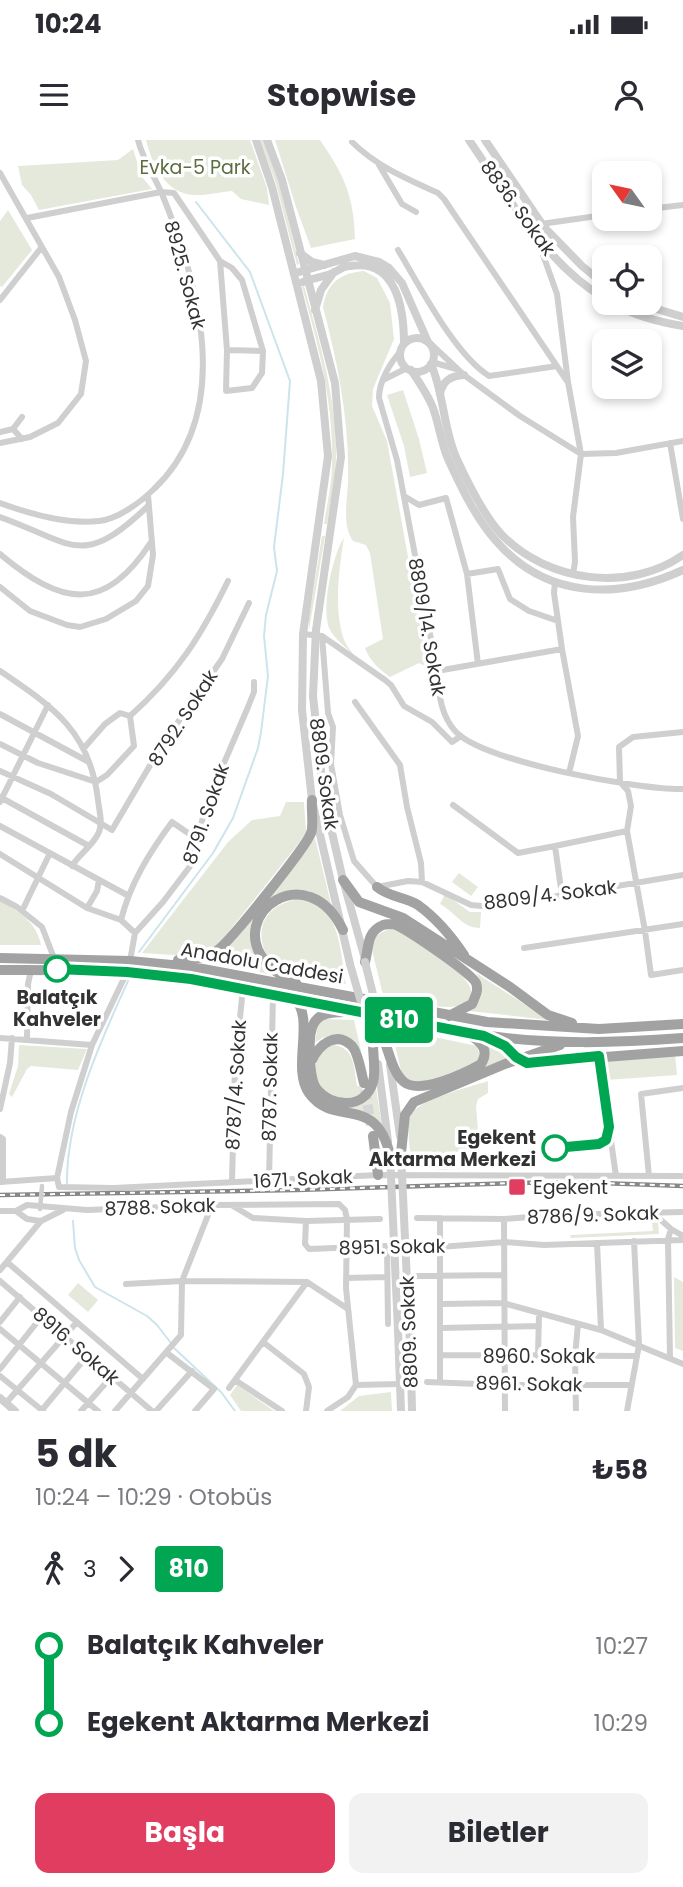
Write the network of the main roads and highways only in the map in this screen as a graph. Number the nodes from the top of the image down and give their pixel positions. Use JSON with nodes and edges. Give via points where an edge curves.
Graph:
{"nodes":[{"id":1,"x":312,"y":800,"type":"road end"},
{"id":2,"x":343,"y":880,"type":"road end"},
{"id":3,"x":377,"y":887,"type":"road end"},
{"id":4,"x":343,"y":930,"type":"road end"},
{"id":5,"x":0,"y":958,"type":"edge"},
{"id":6,"x":468,"y":960,"type":"junction"},
{"id":7,"x":365,"y":962,"type":"road end"},
{"id":8,"x":129,"y":967,"type":"junction"},
{"id":9,"x":1,"y":971,"type":"edge"},
{"id":10,"x":308,"y":989,"type":"junction"},
{"id":11,"x":294,"y":998,"type":"junction"},
{"id":12,"x":353,"y":1010,"type":"junction"},
{"id":13,"x":449,"y":1016,"type":"junction"},
{"id":14,"x":683,"y":1024,"type":"edge"},
{"id":15,"x":598,"y":1030,"type":"junction"},
{"id":16,"x":466,"y":1033,"type":"junction"},
{"id":17,"x":484,"y":1036,"type":"junction"},
{"id":18,"x":683,"y":1038,"type":"edge"},
{"id":19,"x":565,"y":1043,"type":"junction"},
{"id":20,"x":683,"y":1051,"type":"edge"},
{"id":21,"x":522,"y":1060,"type":"junction"},
{"id":22,"x":311,"y":1062,"type":"junction"},
{"id":23,"x":364,"y":1083,"type":"tunnel mouth"},
{"id":24,"x":373,"y":1136,"type":"tunnel mouth"},
{"id":25,"x":378,"y":1175,"type":"road end"}],
"edges":[{"from":1,"to":8,"type":"highway","via":[[312,831],[218,951],[193,960]]},
{"from":2,"to":6,"type":"highway","via":[[359,902],[403,918]]},
{"from":3,"to":6,"type":"highway","via":[[417,905]]},
{"from":4,"to":10,"type":"highway","via":[[332,912],[306,895],[281,897],[263,913],[255,941],[260,954],[276,972]]},
{"from":5,"to":8,"type":"highway","name":"Anadolu Caddesi","via":[[54,958]]},
{"from":6,"to":15,"type":"highway","via":[[548,1015]]},
{"from":7,"to":13,"type":"highway","via":[[368,940],[378,928],[391,924],[404,929],[474,979],[477,990],[472,1004]]},
{"from":8,"to":9,"type":"highway","name":"Anadolu Caddesi"},
{"from":8,"to":10,"type":"highway","name":"Anadolu Caddesi","via":[[192,967]]},
{"from":8,"to":11,"type":"highway","name":"Anadolu Caddesi"},
{"from":10,"to":13,"type":"highway","name":"Anadolu Caddesi"},
{"from":11,"to":12,"type":"highway","name":"Anadolu Caddesi"},
{"from":11,"to":21,"type":"highway","via":[[303,1014],[302,1071],[309,1093],[324,1106],[368,1118],[396,1154],[405,1115],[414,1102]]},
{"from":12,"to":16,"type":"highway","name":"Anadolu Caddesi"},
{"from":12,"to":22,"type":"highway","via":[[324,1014],[314,1023]]},
{"from":13,"to":15,"type":"highway","name":"Anadolu Caddesi"},
{"from":14,"to":15,"type":"highway","name":"Anadolu Caddesi"},
{"from":16,"to":17,"type":"highway","name":"Anadolu Caddesi"},
{"from":16,"to":22,"type":"highway","via":[[485,1049],[481,1064],[424,1087],[401,1079],[379,1043],[371,1087],[356,1102],[336,1102],[317,1089]]},
{"from":17,"to":19,"type":"highway","name":"Anadolu Caddesi"},
{"from":17,"to":21,"type":"highway"},
{"from":18,"to":19,"type":"highway","name":"Anadolu Caddesi"},
{"from":19,"to":21,"type":"highway"},
{"from":20,"to":21,"type":"highway"},
{"from":22,"to":23,"type":"highway","via":[[321,1044],[341,1040],[352,1045]]},
{"from":24,"to":25,"type":"highway"}]}
